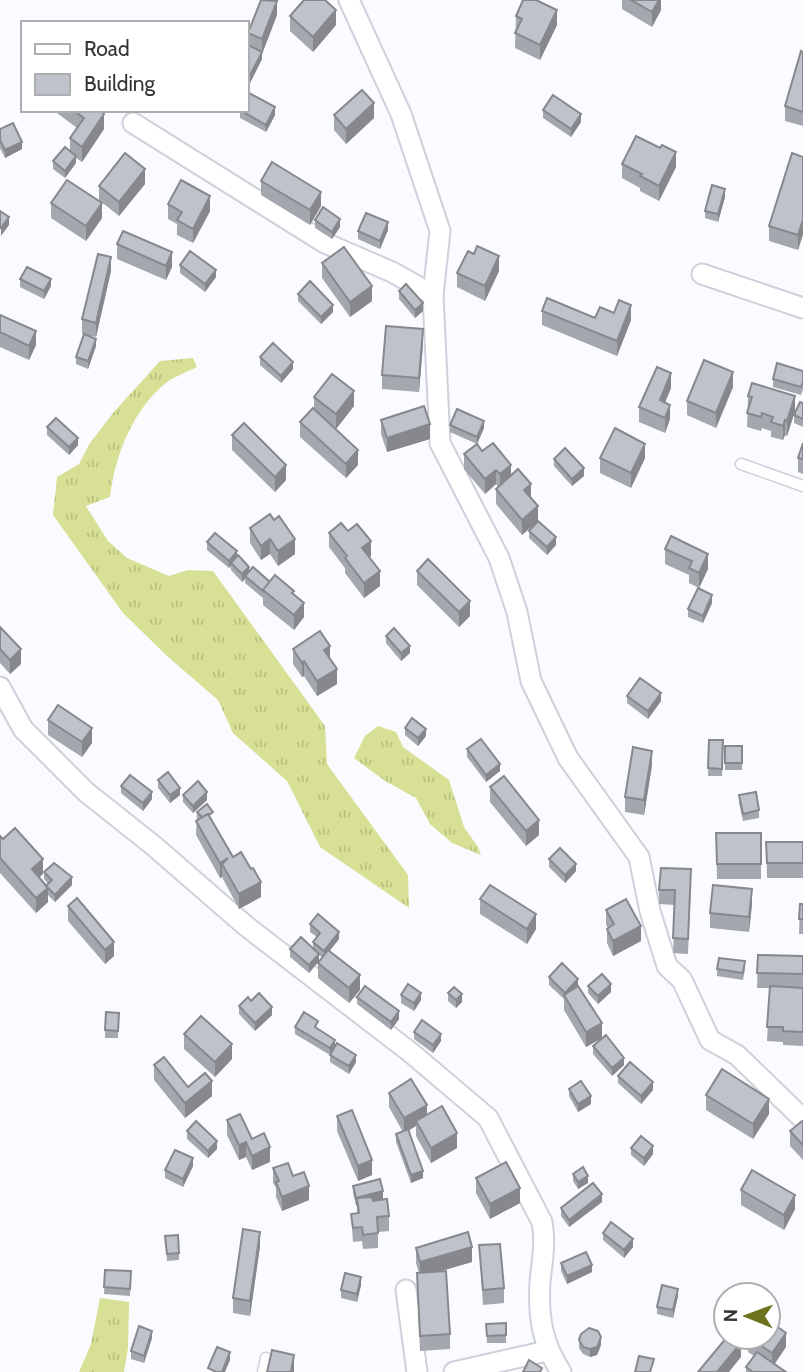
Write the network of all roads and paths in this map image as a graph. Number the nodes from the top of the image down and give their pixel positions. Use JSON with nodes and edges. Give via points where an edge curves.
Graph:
{"nodes":[{"id":1,"x":349,"y":0,"type":"edge"},
{"id":2,"x":133,"y":123,"type":"dead end"},
{"id":3,"x":702,"y":274,"type":"dead end"},
{"id":4,"x":433,"y":295,"type":"junction"},
{"id":5,"x":803,"y":308,"type":"edge"},
{"id":6,"x":741,"y":464,"type":"dead end"},
{"id":7,"x":803,"y":486,"type":"edge"},
{"id":8,"x":0,"y":687,"type":"edge"},
{"id":9,"x":803,"y":1119,"type":"edge"},
{"id":10,"x":406,"y":1290,"type":"dead end"},
{"id":11,"x":547,"y":1351,"type":"junction"},
{"id":12,"x":266,"y":1358,"type":"dead end"},
{"id":13,"x":263,"y":1372,"type":"edge"},
{"id":14,"x":417,"y":1372,"type":"edge"},
{"id":15,"x":454,"y":1372,"type":"edge"},
{"id":16,"x":561,"y":1372,"type":"edge"}],
"edges":[{"from":1,"to":4,"type":"street","via":[[401,114],[440,231]]},
{"from":2,"to":4,"type":"street","via":[[325,243]]},
{"from":3,"to":5,"type":"street"},
{"from":4,"to":9,"type":"street","via":[[440,443],[499,558],[517,612],[531,681],[568,758],[639,857],[667,966],[682,980],[710,1040],[737,1055]]},
{"from":6,"to":7,"type":"lane"},
{"from":8,"to":11,"type":"street","via":[[23,729],[86,792],[488,1118],[542,1222],[546,1240],[541,1315]]},
{"from":10,"to":14,"type":"street"},
{"from":11,"to":15,"type":"street"},
{"from":11,"to":16,"type":"street"},
{"from":12,"to":13,"type":"lane"}]}
